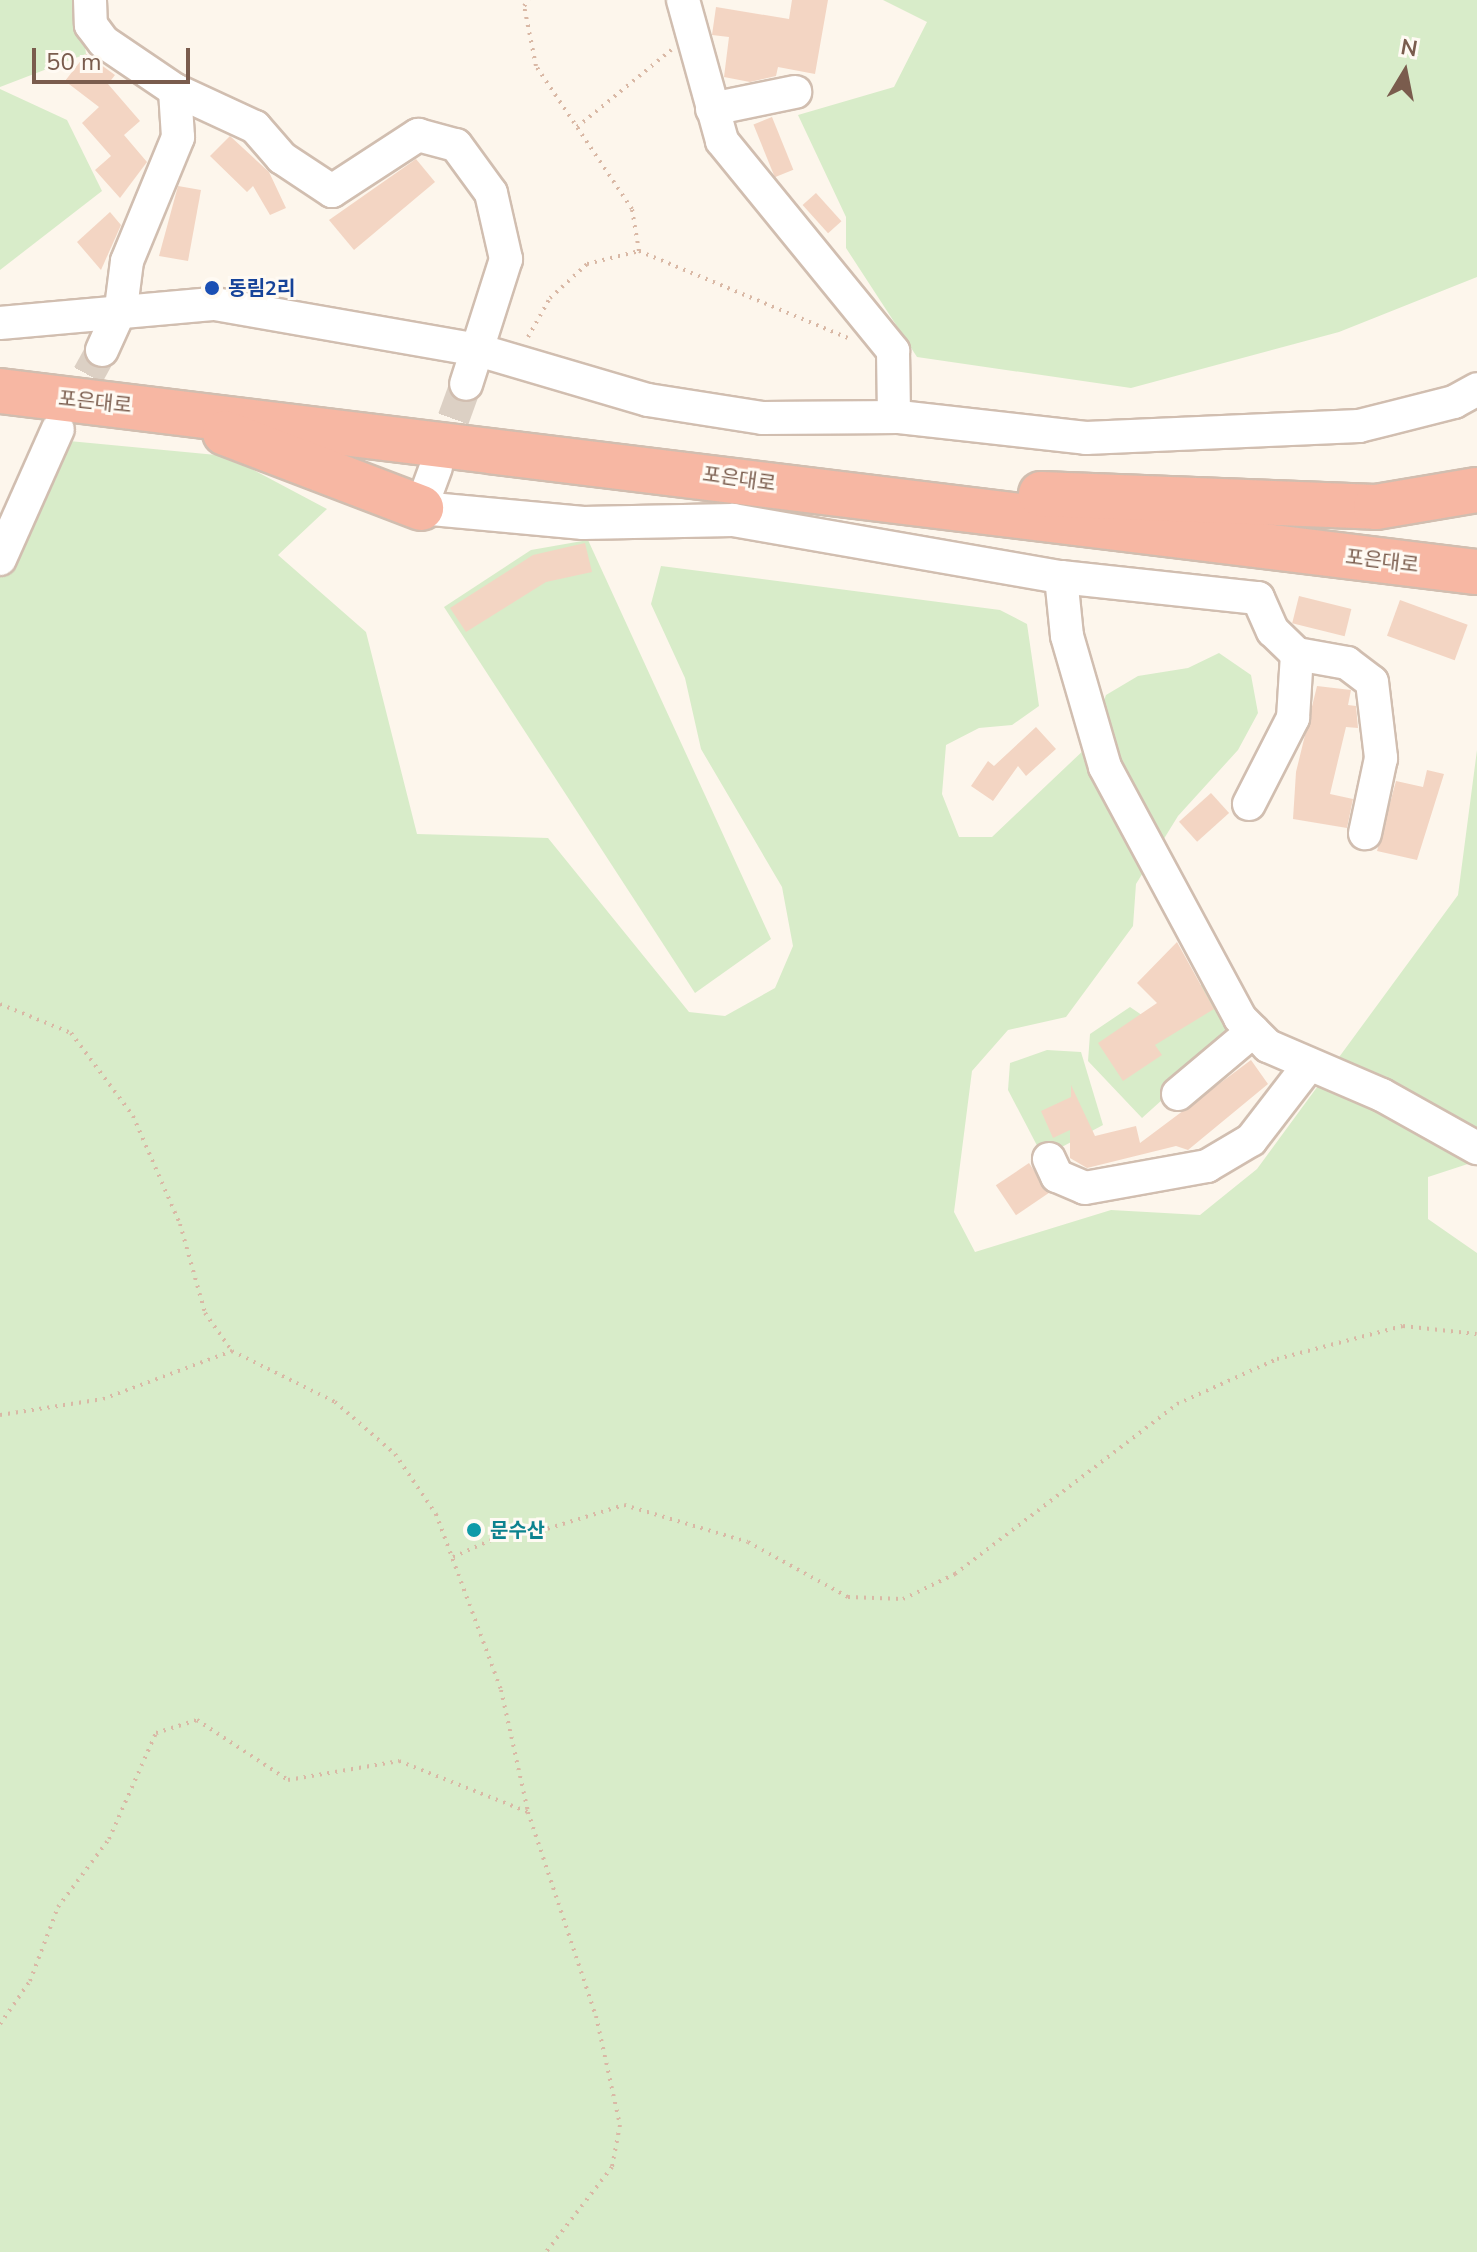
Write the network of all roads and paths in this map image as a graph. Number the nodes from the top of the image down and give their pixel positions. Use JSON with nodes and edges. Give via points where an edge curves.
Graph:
{"nodes":[{"id":1,"x":90,"y":0,"type":"edge"},
{"id":2,"x":529,"y":0,"type":"edge"},
{"id":3,"x":683,"y":0,"type":"edge"},
{"id":4,"x":688,"y":37,"type":"junction"},
{"id":5,"x":175,"y":90,"type":"junction"},
{"id":6,"x":795,"y":92,"type":"dead end"},
{"id":7,"x":712,"y":109,"type":"junction"},
{"id":8,"x":577,"y":127,"type":"junction"},
{"id":9,"x":639,"y":251,"type":"junction"},
{"id":10,"x":121,"y":308,"type":"junction"},
{"id":11,"x":0,"y":323,"type":"edge"},
{"id":12,"x":102,"y":350,"type":"tunnel mouth"},
{"id":13,"x":478,"y":350,"type":"junction"},
{"id":14,"x":514,"y":359,"type":"junction"},
{"id":15,"x":0,"y":365,"type":"edge"},
{"id":16,"x":893,"y":377,"type":"junction"},
{"id":17,"x":466,"y":384,"type":"tunnel mouth"},
{"id":18,"x":1477,"y":389,"type":"edge"},
{"id":19,"x":0,"y":391,"type":"edge"},
{"id":20,"x":107,"y":403,"type":"junction"},
{"id":21,"x":894,"y":417,"type":"junction"},
{"id":22,"x":58,"y":429,"type":"tunnel mouth"},
{"id":23,"x":436,"y":467,"type":"tunnel mouth"},
{"id":24,"x":1477,"y":490,"type":"edge"},
{"id":25,"x":1033,"y":494,"type":"junction"},
{"id":26,"x":421,"y":508,"type":"junction"},
{"id":27,"x":1477,"y":546,"type":"edge"},
{"id":28,"x":1362,"y":558,"type":"junction"},
{"id":29,"x":0,"y":559,"type":"edge"},
{"id":30,"x":1477,"y":572,"type":"edge"},
{"id":31,"x":1061,"y":577,"type":"junction"},
{"id":32,"x":1477,"y":579,"type":"edge"},
{"id":33,"x":1297,"y":654,"type":"junction"},
{"id":34,"x":1249,"y":804,"type":"dead end"},
{"id":35,"x":1365,"y":833,"type":"dead end"},
{"id":36,"x":0,"y":1004,"type":"edge"},
{"id":37,"x":1253,"y":1031,"type":"junction"},
{"id":38,"x":1308,"y":1066,"type":"junction"},
{"id":39,"x":1178,"y":1094,"type":"dead end"},
{"id":40,"x":1477,"y":1148,"type":"edge"},
{"id":41,"x":1049,"y":1159,"type":"dead end"},
{"id":42,"x":1477,"y":1334,"type":"edge"},
{"id":43,"x":232,"y":1351,"type":"junction"},
{"id":44,"x":0,"y":1415,"type":"edge"},
{"id":45,"x":453,"y":1557,"type":"junction"},
{"id":46,"x":528,"y":1812,"type":"junction"},
{"id":47,"x":0,"y":2024,"type":"edge"},
{"id":48,"x":546,"y":2252,"type":"edge"}],
"edges":[{"from":1,"to":5,"type":"street","via":[[91,25],[104,42]]},
{"from":2,"to":8,"type":"path","via":[[524,6],[536,66]]},
{"from":3,"to":4,"type":"street"},
{"from":4,"to":7,"type":"street"},
{"from":4,"to":8,"type":"path"},
{"from":5,"to":10,"type":"street","via":[[178,137],[127,261]]},
{"from":5,"to":13,"type":"street","via":[[255,127],[282,158],[332,191],[418,135],[456,145],[491,193],[506,259]]},
{"from":6,"to":7,"type":"street"},
{"from":7,"to":16,"type":"street","via":[[722,141],[755,190],[853,295],[893,351]]},
{"from":8,"to":9,"type":"path","via":[[632,209]]},
{"from":9,"to":14,"type":"path","via":[[587,264],[550,298]]},
{"from":9,"to":16,"type":"path","via":[[848,338]]},
{"from":10,"to":11,"type":"street"},
{"from":10,"to":12,"type":"street"},
{"from":10,"to":13,"type":"street","via":[[215,304]]},
{"from":13,"to":14,"type":"street"},
{"from":13,"to":17,"type":"street"},
{"from":14,"to":21,"type":"street","via":[[648,400],[763,418]]},
{"from":15,"to":25,"type":"highway","name":"포은대로"},
{"from":16,"to":21,"type":"street"},
{"from":18,"to":21,"type":"street","via":[[1454,402],[1344,427],[1086,438]]},
{"from":19,"to":20,"type":"highway","name":"포은대로"},
{"from":20,"to":26,"type":"highway","via":[[207,427]]},
{"from":20,"to":28,"type":"highway","name":"포은대로"},
{"from":22,"to":29,"type":"street"},
{"from":23,"to":26,"type":"street"},
{"from":24,"to":25,"type":"highway","via":[[1376,507]]},
{"from":25,"to":27,"type":"highway","name":"포은대로"},
{"from":26,"to":31,"type":"street","via":[[583,523],[733,520]]},
{"from":28,"to":30,"type":"highway","name":"포은대로"},
{"from":28,"to":32,"type":"highway"},
{"from":31,"to":33,"type":"street","via":[[1258,598],[1273,631]]},
{"from":31,"to":37,"type":"street","via":[[1067,636],[1105,767]]},
{"from":33,"to":34,"type":"street","via":[[1293,718]]},
{"from":33,"to":35,"type":"street","via":[[1347,663],[1372,682],[1381,758]]},
{"from":36,"to":43,"type":"path","via":[[71,1033],[133,1116],[180,1224],[205,1313]]},
{"from":37,"to":38,"type":"street"},
{"from":37,"to":39,"type":"street"},
{"from":38,"to":40,"type":"street","via":[[1382,1095]]},
{"from":38,"to":41,"type":"street","via":[[1251,1140],[1207,1166],[1085,1188],[1057,1176]]},
{"from":42,"to":45,"type":"path","via":[[1403,1326],[1277,1359],[1177,1404],[955,1574],[903,1599],[848,1597],[748,1542],[624,1505],[540,1531],[509,1532]]},
{"from":43,"to":44,"type":"path","via":[[103,1399]]},
{"from":43,"to":45,"type":"path","via":[[335,1402],[395,1454],[436,1514]]},
{"from":45,"to":46,"type":"path","via":[[501,1690]]},
{"from":46,"to":47,"type":"path","via":[[399,1761],[288,1780],[197,1720],[156,1733],[109,1839],[58,1907],[30,1981]]},
{"from":46,"to":48,"type":"path","via":[[596,2016],[620,2125],[612,2167]]}]}
